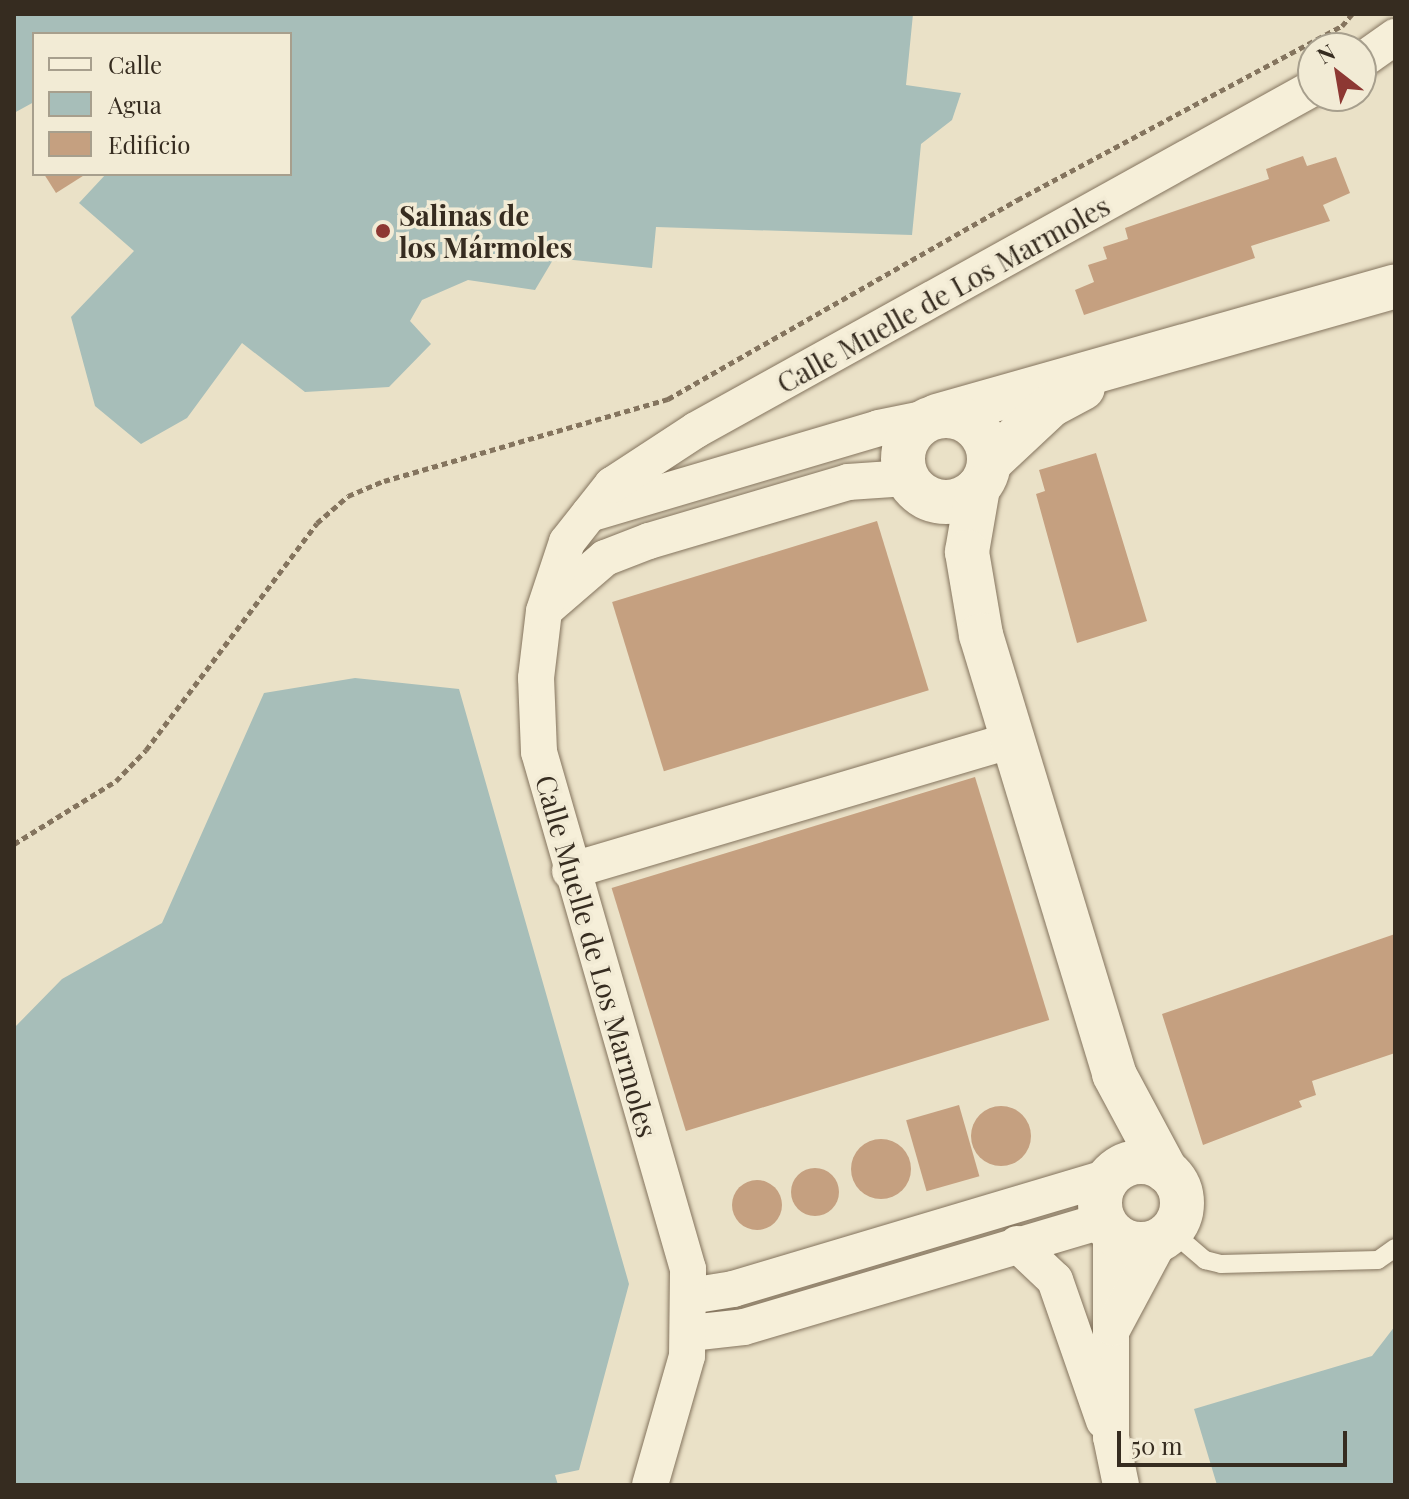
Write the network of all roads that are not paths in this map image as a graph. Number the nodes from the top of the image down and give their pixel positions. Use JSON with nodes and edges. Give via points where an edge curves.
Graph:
{"nodes":[{"id":1,"x":1395,"y":37,"type":"edge"},
{"id":2,"x":1377,"y":50,"type":"edge"},
{"id":3,"x":1297,"y":97,"type":"edge"},
{"id":4,"x":1395,"y":286,"type":"edge"},
{"id":5,"x":1172,"y":353,"type":"junction"},
{"id":6,"x":937,"y":416,"type":"junction"},
{"id":7,"x":983,"y":475,"type":"junction"},
{"id":8,"x":911,"y":484,"type":"junction"},
{"id":9,"x":585,"y":516,"type":"junction"},
{"id":10,"x":544,"y":611,"type":"junction"},
{"id":11,"x":981,"y":635,"type":"junction"},
{"id":12,"x":1012,"y":740,"type":"junction"},
{"id":13,"x":570,"y":871,"type":"junction"},
{"id":14,"x":1114,"y":1074,"type":"junction"},
{"id":15,"x":1166,"y":1171,"type":"junction"},
{"id":16,"x":1111,"y":1175,"type":"junction"},
{"id":17,"x":1107,"y":1226,"type":"junction"},
{"id":18,"x":1165,"y":1236,"type":"junction"},
{"id":19,"x":1017,"y":1244,"type":"junction"},
{"id":20,"x":1395,"y":1248,"type":"edge"},
{"id":21,"x":690,"y":1296,"type":"junction"},
{"id":22,"x":1112,"y":1329,"type":"junction"},
{"id":23,"x":690,"y":1333,"type":"junction"},
{"id":24,"x":1111,"y":1437,"type":"junction"},
{"id":25,"x":650,"y":1485,"type":"edge"},
{"id":26,"x":1121,"y":1485,"type":"edge"}],
"edges":[{"from":1,"to":2,"type":"street"},
{"from":3,"to":9,"type":"street","name":"Calle Muelle de Los Marmoles","via":[[696,430],[612,485]]},
{"from":4,"to":5,"type":"street"},
{"from":5,"to":6,"type":"street","via":[[1072,375]]},
{"from":5,"to":7,"type":"street","via":[[1051,405]]},
{"from":6,"to":7,"type":"street","via":[[974,426],[988,449]]},
{"from":6,"to":8,"type":"street","via":[[907,439],[902,465]]},
{"from":6,"to":9,"type":"street","via":[[879,428]]},
{"from":7,"to":8,"type":"street","via":[[954,501],[926,498]]},
{"from":7,"to":11,"type":"street","via":[[967,552]]},
{"from":8,"to":10,"type":"street","via":[[848,482],[649,541],[605,558]]},
{"from":8,"to":11,"type":"street"},
{"from":9,"to":10,"type":"street","name":"Calle Muelle de Los Marmoles","via":[[567,542]]},
{"from":10,"to":13,"type":"street","name":"Calle Muelle de Los Marmoles","via":[[536,678],[539,752]]},
{"from":11,"to":12,"type":"street"},
{"from":12,"to":13,"type":"street"},
{"from":12,"to":14,"type":"street"},
{"from":13,"to":21,"type":"street","name":"Calle Muelle de Los Marmoles","via":[[688,1269]]},
{"from":14,"to":15,"type":"street"},
{"from":14,"to":16,"type":"street"},
{"from":15,"to":16,"type":"street","via":[[1140,1163]]},
{"from":15,"to":18,"type":"street","via":[[1175,1181],[1182,1207]]},
{"from":16,"to":17,"type":"street","via":[[1101,1194]]},
{"from":16,"to":21,"type":"street","via":[[733,1289]]},
{"from":17,"to":18,"type":"street","via":[[1134,1244]]},
{"from":17,"to":19,"type":"street"},
{"from":17,"to":22,"type":"street"},
{"from":18,"to":20,"type":"lane","via":[[1221,1264],[1378,1260]]},
{"from":18,"to":22,"type":"street"},
{"from":19,"to":23,"type":"street","via":[[744,1327]]},
{"from":19,"to":24,"type":"street","via":[[1055,1280],[1083,1373]]},
{"from":21,"to":23,"type":"street","name":"Calle Muelle de Los Marmoles"},
{"from":22,"to":24,"type":"street"},
{"from":23,"to":25,"type":"street","name":"Calle Muelle de Los Marmoles","via":[[674,1413]]},
{"from":24,"to":26,"type":"street"}]}
